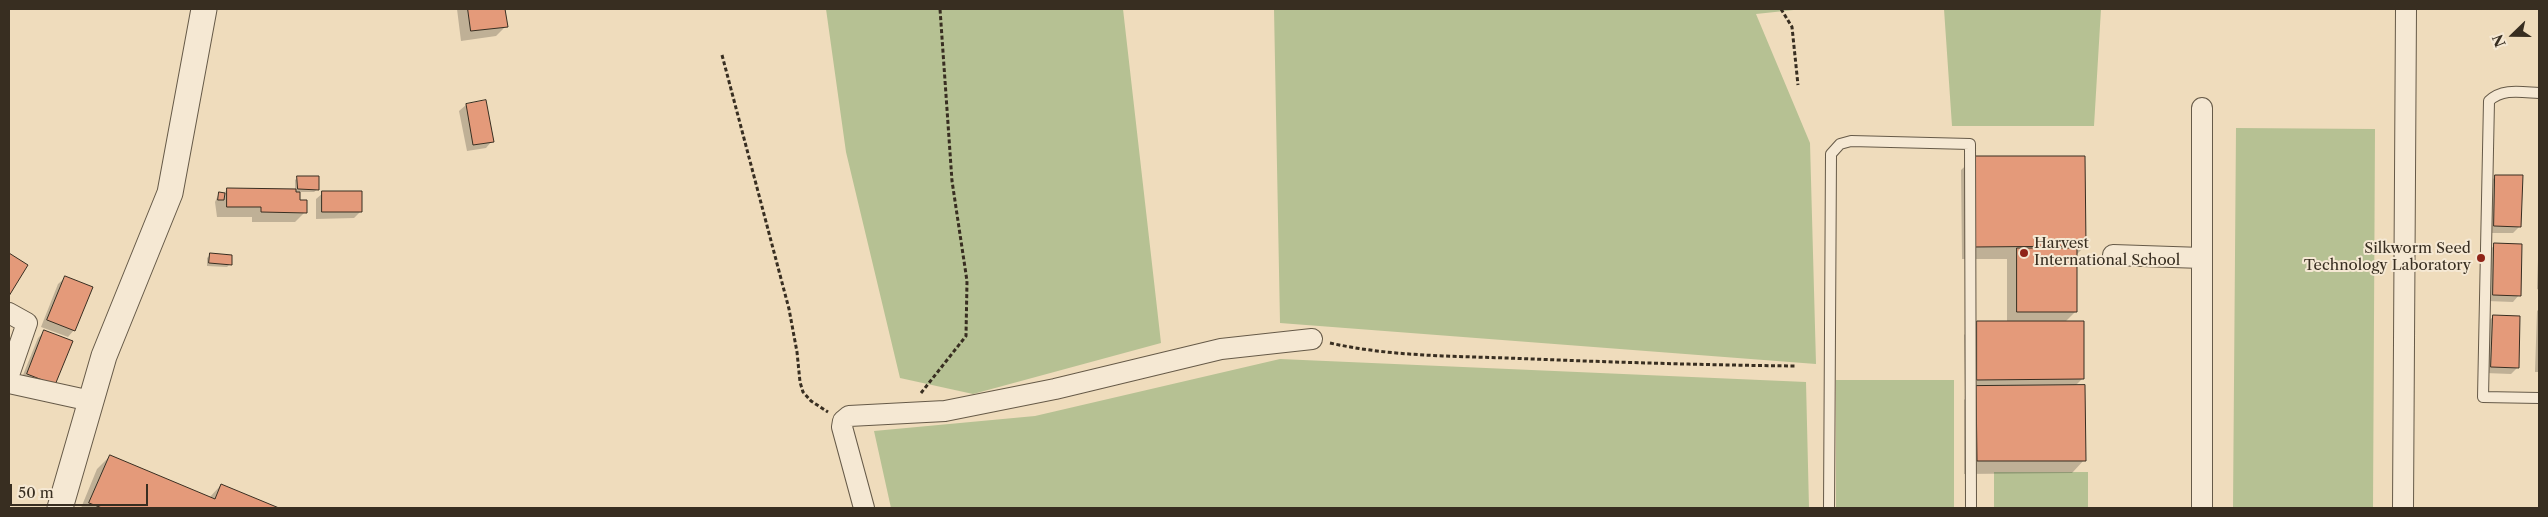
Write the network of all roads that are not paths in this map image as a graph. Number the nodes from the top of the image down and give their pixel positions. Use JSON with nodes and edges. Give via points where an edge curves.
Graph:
{"nodes":[{"id":1,"x":204,"y":9,"type":"edge"},
{"id":2,"x":2406,"y":9,"type":"edge"},
{"id":3,"x":2539,"y":92,"type":"edge"},
{"id":4,"x":2202,"y":108,"type":"dead end"},
{"id":5,"x":2113,"y":255,"type":"dead end"},
{"id":6,"x":2202,"y":258,"type":"junction"},
{"id":7,"x":9,"y":313,"type":"edge"},
{"id":8,"x":1312,"y":339,"type":"road end"},
{"id":9,"x":9,"y":375,"type":"edge"},
{"id":10,"x":9,"y":383,"type":"edge"},
{"id":11,"x":2539,"y":398,"type":"edge"},
{"id":12,"x":91,"y":401,"type":"junction"},
{"id":13,"x":60,"y":508,"type":"edge"},
{"id":14,"x":864,"y":508,"type":"edge"},
{"id":15,"x":1829,"y":508,"type":"edge"},
{"id":16,"x":1970,"y":508,"type":"edge"},
{"id":17,"x":2202,"y":508,"type":"edge"},
{"id":18,"x":2403,"y":508,"type":"edge"}],
"edges":[{"from":1,"to":12,"type":"street","via":[[170,193],[104,356]]},
{"from":2,"to":18,"type":"street"},
{"from":3,"to":11,"type":"lane","via":[[2504,92],[2489,101],[2483,397]]},
{"from":4,"to":6,"type":"street"},
{"from":5,"to":6,"type":"street"},
{"from":6,"to":17,"type":"street"},
{"from":7,"to":9,"type":"street","via":[[27,323]]},
{"from":8,"to":14,"type":"street","via":[[1221,349],[1046,391],[945,411],[849,416],[842,427]]},
{"from":10,"to":12,"type":"street"},
{"from":12,"to":13,"type":"street"},
{"from":15,"to":16,"type":"lane","via":[[1830,163],[1831,154],[1840,144],[1851,141],[1970,144]]}]}
